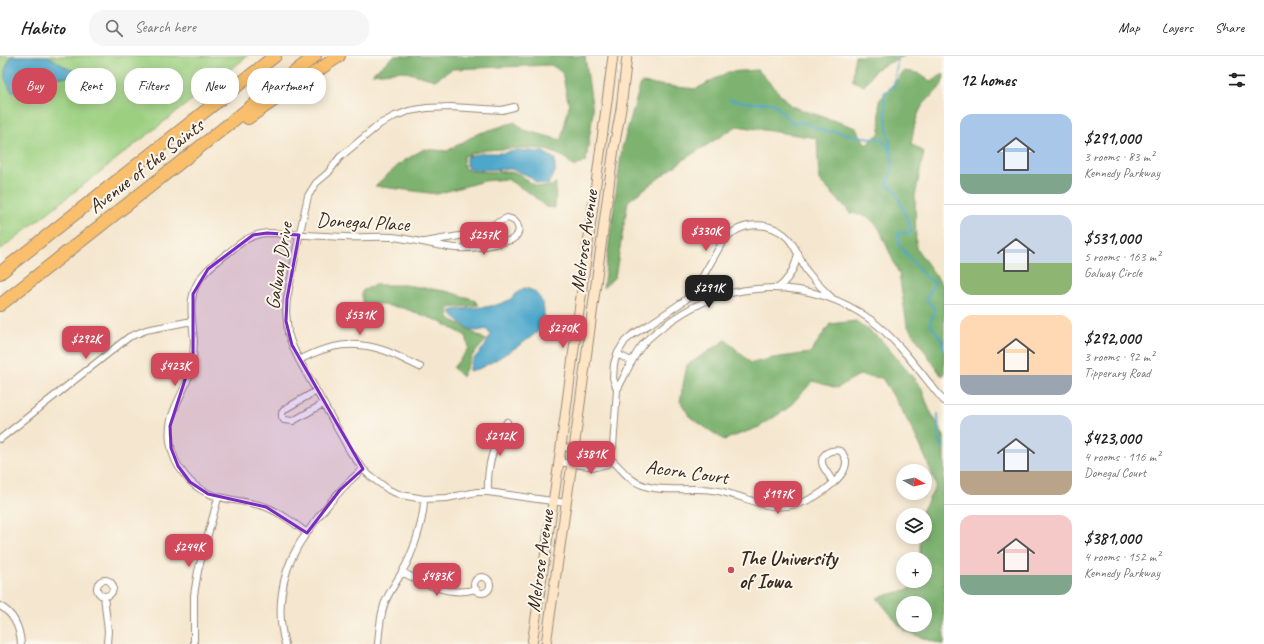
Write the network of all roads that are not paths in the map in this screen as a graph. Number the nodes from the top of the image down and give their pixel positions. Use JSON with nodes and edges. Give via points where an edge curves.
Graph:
{"nodes":[{"id":1,"x":272,"y":56,"type":"edge"},
{"id":2,"x":275,"y":56,"type":"edge"},
{"id":3,"x":315,"y":56,"type":"edge"},
{"id":4,"x":339,"y":56,"type":"edge"},
{"id":5,"x":613,"y":56,"type":"edge"},
{"id":6,"x":627,"y":56,"type":"edge"},
{"id":7,"x":239,"y":83,"type":"edge"},
{"id":8,"x":239,"y":84,"type":"edge"},
{"id":9,"x":214,"y":104,"type":"edge"},
{"id":10,"x":514,"y":107,"type":"dead end"},
{"id":11,"x":173,"y":169,"type":"junction"},
{"id":12,"x":480,"y":231,"type":"junction"},
{"id":13,"x":299,"y":235,"type":"junction"},
{"id":14,"x":425,"y":242,"type":"junction"},
{"id":15,"x":482,"y":247,"type":"junction"},
{"id":16,"x":798,"y":253,"type":"junction"},
{"id":17,"x":0,"y":273,"type":"edge"},
{"id":18,"x":778,"y":288,"type":"junction"},
{"id":19,"x":833,"y":299,"type":"junction"},
{"id":20,"x":680,"y":304,"type":"junction"},
{"id":21,"x":0,"y":305,"type":"edge"},
{"id":22,"x":685,"y":311,"type":"junction"},
{"id":23,"x":192,"y":321,"type":"junction"},
{"id":24,"x":617,"y":354,"type":"junction"},
{"id":25,"x":299,"y":360,"type":"junction"},
{"id":26,"x":631,"y":361,"type":"junction"},
{"id":27,"x":420,"y":367,"type":"dead end"},
{"id":28,"x":617,"y":390,"type":"junction"},
{"id":29,"x":316,"y":391,"type":"junction"},
{"id":30,"x":944,"y":401,"type":"edge"},
{"id":31,"x":323,"y":404,"type":"junction"},
{"id":32,"x":507,"y":422,"type":"dead end"},
{"id":33,"x":0,"y":439,"type":"edge"},
{"id":34,"x":561,"y":447,"type":"junction"},
{"id":35,"x":574,"y":449,"type":"junction"},
{"id":36,"x":609,"y":458,"type":"junction"},
{"id":37,"x":559,"y":462,"type":"junction"},
{"id":38,"x":572,"y":464,"type":"junction"},
{"id":39,"x":363,"y":469,"type":"junction"},
{"id":40,"x":834,"y":483,"type":"junction"},
{"id":41,"x":488,"y":492,"type":"junction"},
{"id":42,"x":218,"y":498,"type":"junction"},
{"id":43,"x":424,"y":499,"type":"junction"},
{"id":44,"x":553,"y":501,"type":"junction"},
{"id":45,"x":566,"y":503,"type":"junction"},
{"id":46,"x":307,"y":533,"type":"junction"},
{"id":47,"x":402,"y":572,"type":"junction"},
{"id":48,"x":476,"y":589,"type":"dead end"},
{"id":49,"x":104,"y":596,"type":"dead end"},
{"id":50,"x":0,"y":606,"type":"edge"},
{"id":51,"x":20,"y":644,"type":"edge"},
{"id":52,"x":107,"y":644,"type":"edge"},
{"id":53,"x":194,"y":644,"type":"edge"},
{"id":54,"x":285,"y":644,"type":"edge"},
{"id":55,"x":378,"y":644,"type":"edge"},
{"id":56,"x":532,"y":644,"type":"edge"},
{"id":57,"x":546,"y":644,"type":"edge"}],
"edges":[{"from":1,"to":7,"type":"highway"},
{"from":2,"to":8,"type":"highway","name":"Avenue of the Saints"},
{"from":3,"to":11,"type":"highway","name":"Avenue of the Saints"},
{"from":4,"to":11,"type":"highway"},
{"from":5,"to":34,"type":"main road","name":"Melrose Avenue"},
{"from":6,"to":35,"type":"main road","name":"Melrose Avenue"},
{"from":9,"to":17,"type":"highway","name":"Avenue of the Saints"},
{"from":10,"to":13,"type":"street","name":"Galway Drive","via":[[502,110],[427,108],[402,114],[380,124],[340,157],[328,173],[316,183],[306,203]]},
{"from":11,"to":21,"type":"highway","name":"Avenue of the Saints"},
{"from":12,"to":14,"type":"street","name":"Donegal Place"},
{"from":12,"to":15,"type":"street"},
{"from":12,"to":15,"type":"street","name":"Donegal Place","via":[[507,218],[518,225],[519,230],[515,238]]},
{"from":13,"to":14,"type":"street","name":"Donegal Place","via":[[387,237]]},
{"from":13,"to":23,"type":"street","name":"Donegal Place","via":[[267,232],[243,240],[202,276],[193,294]]},
{"from":13,"to":25,"type":"street","name":"Galway Drive","via":[[287,299],[286,321]]},
{"from":14,"to":15,"type":"street","name":"Donegal Place","via":[[449,247]]},
{"from":16,"to":18,"type":"street","via":[[791,274]]},
{"from":16,"to":19,"type":"street","via":[[806,270]]},
{"from":16,"to":20,"type":"street","via":[[787,238],[774,228],[743,226],[723,241],[691,295]]},
{"from":18,"to":19,"type":"street","via":[[804,291]]},
{"from":18,"to":22,"type":"street","via":[[724,294]]},
{"from":19,"to":30,"type":"street","via":[[879,326]]},
{"from":20,"to":22,"type":"street"},
{"from":20,"to":24,"type":"street","via":[[632,335]]},
{"from":22,"to":26,"type":"street","via":[[650,336]]},
{"from":23,"to":33,"type":"street","via":[[146,330],[130,337]]},
{"from":23,"to":42,"type":"street","name":"Donegal Place","via":[[194,344],[191,371],[174,408],[171,448],[178,466],[190,482],[198,489]]},
{"from":24,"to":26,"type":"street"},
{"from":24,"to":28,"type":"street","via":[[613,378]]},
{"from":25,"to":27,"type":"street","via":[[327,348],[363,345],[387,352]]},
{"from":25,"to":29,"type":"street","name":"Galway Drive"},
{"from":26,"to":28,"type":"street"},
{"from":28,"to":36,"type":"street","via":[[613,447]]},
{"from":29,"to":31,"type":"street","name":"Galway Drive"},
{"from":29,"to":31,"type":"street","via":[[285,409],[282,417],[288,422],[292,421]]},
{"from":31,"to":39,"type":"street","name":"Galway Drive"},
{"from":32,"to":41,"type":"street","via":[[497,439],[490,460]]},
{"from":34,"to":35,"type":"street"},
{"from":34,"to":37,"type":"main road","name":"Melrose Avenue"},
{"from":35,"to":36,"type":"street","via":[[600,453]]},
{"from":35,"to":38,"type":"main road","name":"Melrose Avenue"},
{"from":36,"to":38,"type":"street","via":[[607,464],[596,467]]},
{"from":36,"to":40,"type":"street","name":"Acorn Court","via":[[630,479],[648,487],[714,490],[773,506],[791,506],[808,501]]},
{"from":37,"to":38,"type":"street"},
{"from":37,"to":44,"type":"main road","name":"Melrose Avenue"},
{"from":38,"to":45,"type":"main road","name":"Melrose Avenue"},
{"from":39,"to":43,"type":"street","name":"Galway Drive","via":[[389,490]]},
{"from":39,"to":46,"type":"street","via":[[340,490]]},
{"from":40,"to":40,"type":"street","name":"Acorn Court","via":[[846,464],[842,452],[834,450],[827,452],[822,463]]},
{"from":41,"to":43,"type":"street","name":"Galway Drive"},
{"from":41,"to":44,"type":"street","name":"Galway Drive"},
{"from":42,"to":46,"type":"street","name":"Donegal Place","via":[[266,507],[286,517]]},
{"from":42,"to":53,"type":"street","via":[[194,595]]},
{"from":43,"to":47,"type":"street","via":[[422,519]]},
{"from":44,"to":45,"type":"street","name":"Galway Drive"},
{"from":44,"to":56,"type":"main road","name":"Melrose Avenue"},
{"from":45,"to":57,"type":"main road","name":"Melrose Avenue"},
{"from":46,"to":54,"type":"street","via":[[291,560],[282,590],[281,620]]},
{"from":47,"to":48,"type":"street","via":[[444,590],[459,592]]},
{"from":47,"to":55,"type":"street","via":[[385,603],[379,626]]},
{"from":49,"to":52,"type":"street"},
{"from":50,"to":51,"type":"street","via":[[14,621],[19,631]]}]}
